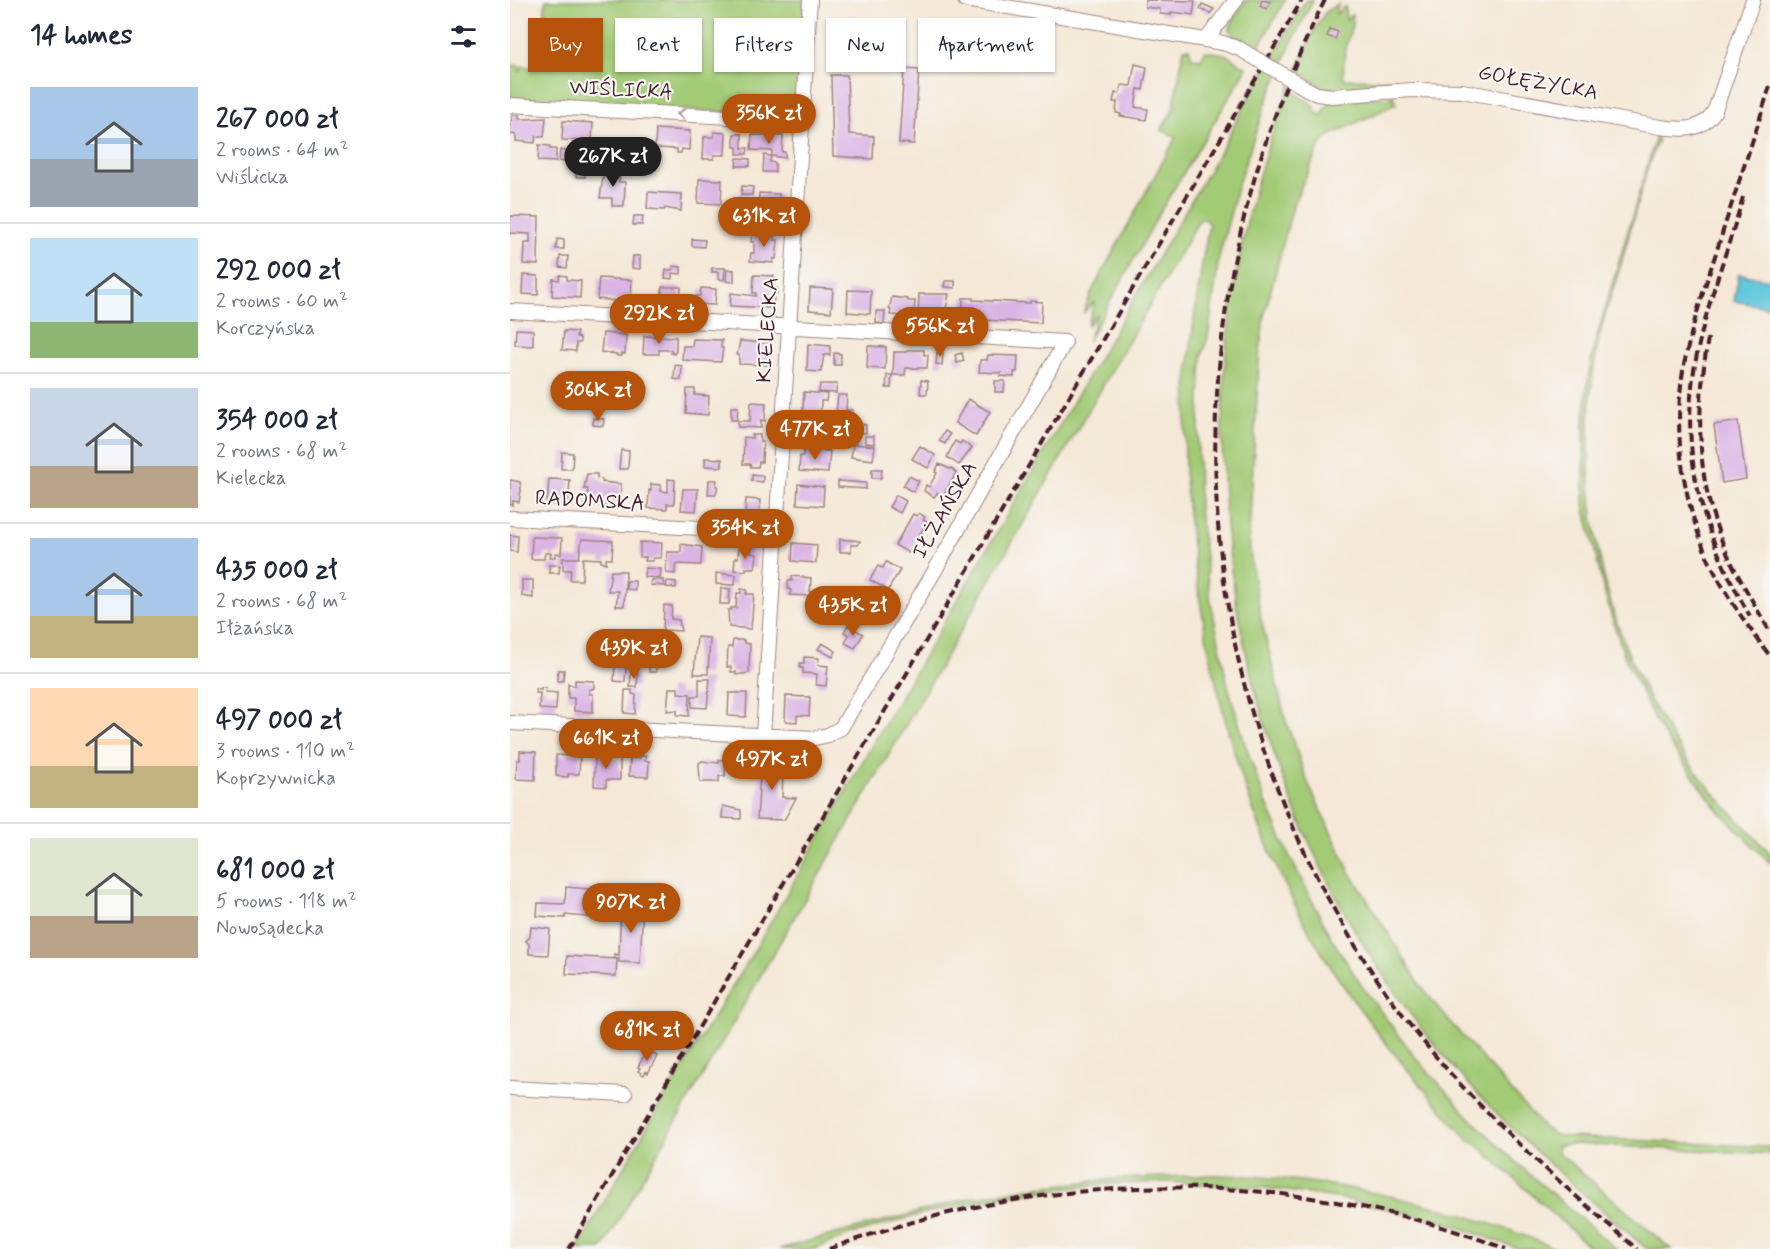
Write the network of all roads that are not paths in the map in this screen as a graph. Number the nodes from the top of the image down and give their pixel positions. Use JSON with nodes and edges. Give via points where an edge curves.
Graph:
{"nodes":[{"id":1,"x":810,"y":0,"type":"edge"},
{"id":2,"x":965,"y":0,"type":"edge"},
{"id":3,"x":1236,"y":0,"type":"edge"},
{"id":4,"x":1753,"y":0,"type":"edge"},
{"id":5,"x":1010,"y":4,"type":"edge"},
{"id":6,"x":1206,"y":40,"type":"junction"},
{"id":7,"x":510,"y":105,"type":"edge"},
{"id":8,"x":802,"y":121,"type":"junction"},
{"id":9,"x":510,"y":312,"type":"edge"},
{"id":10,"x":789,"y":327,"type":"junction"},
{"id":11,"x":510,"y":518,"type":"edge"},
{"id":12,"x":776,"y":532,"type":"junction"},
{"id":13,"x":510,"y":723,"type":"edge"},
{"id":14,"x":763,"y":735,"type":"junction"},
{"id":15,"x":510,"y":1088,"type":"edge"},
{"id":16,"x":625,"y":1094,"type":"dead end"}],
"edges":[{"from":1,"to":8,"type":"street","name":"KIELECKA"},
{"from":2,"to":5,"type":"street","name":"GOŁĘŻYCKA"},
{"from":3,"to":6,"type":"street"},
{"from":4,"to":6,"type":"street","name":"GOŁĘŻYCKA","bridge":true,"via":[[1715,110],[1704,123],[1690,129],[1462,91],[1317,94],[1240,49]]},
{"from":5,"to":6,"type":"street","name":"GOŁĘŻYCKA"},
{"from":8,"to":7,"type":"street","name":"WIŚLICKA","one_way":true},
{"from":8,"to":10,"type":"street","name":"KIELECKA"},
{"from":9,"to":10,"type":"street"},
{"from":10,"to":12,"type":"street","name":"KIELECKA"},
{"from":10,"to":14,"type":"street","name":"IŁŻAŃSKA","via":[[1065,342],[841,728],[815,738]]},
{"from":11,"to":12,"type":"street","name":"RADOMSKA"},
{"from":12,"to":14,"type":"street","name":"KIELECKA"},
{"from":13,"to":14,"type":"street"},
{"from":15,"to":16,"type":"street"}]}
